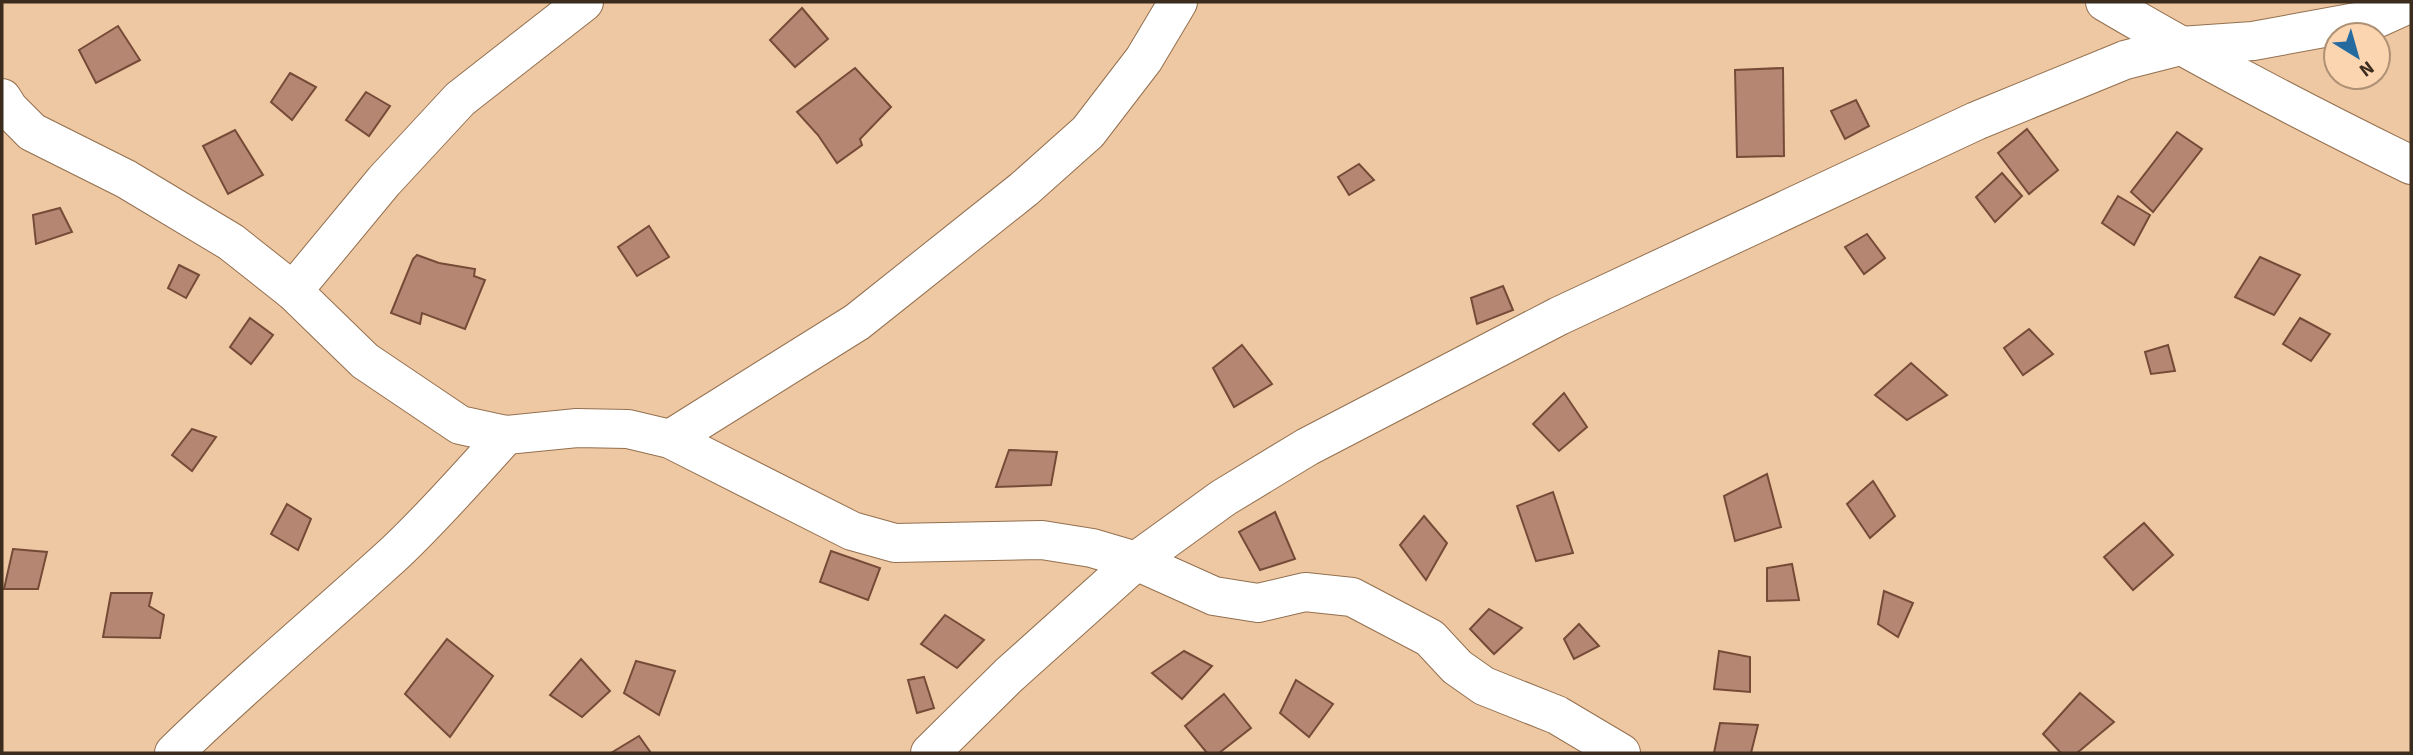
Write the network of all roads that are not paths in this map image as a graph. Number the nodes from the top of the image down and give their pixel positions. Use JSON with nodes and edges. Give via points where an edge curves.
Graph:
{"nodes":[{"id":1,"x":584,"y":2,"type":"edge"},
{"id":2,"x":1178,"y":2,"type":"edge"},
{"id":3,"x":2105,"y":2,"type":"edge"},
{"id":4,"x":2411,"y":3,"type":"edge"},
{"id":5,"x":2180,"y":46,"type":"junction"},
{"id":6,"x":2,"y":98,"type":"edge"},
{"id":7,"x":2411,"y":165,"type":"edge"},
{"id":8,"x":293,"y":290,"type":"junction"},
{"id":9,"x":506,"y":435,"type":"junction"},
{"id":10,"x":670,"y":439,"type":"junction"},
{"id":11,"x":1136,"y":561,"type":"junction"},
{"id":12,"x":174,"y":753,"type":"edge"},
{"id":13,"x":930,"y":753,"type":"edge"},
{"id":14,"x":1621,"y":753,"type":"edge"}],
"edges":[{"from":1,"to":8,"type":"street","via":[[460,99]]},
{"from":2,"to":10,"type":"street","via":[[1144,60],[1088,132],[1024,189],[857,322]]},
{"from":3,"to":5,"type":"street"},
{"from":4,"to":5,"type":"street","via":[[2378,18],[2316,30],[2253,41]]},
{"from":5,"to":7,"type":"street"},
{"from":5,"to":11,"type":"street","via":[[2125,60],[1976,121],[1559,316],[1307,447],[1223,498]]},
{"from":6,"to":8,"type":"street","via":[[32,132],[126,179],[231,242]]},
{"from":8,"to":9,"type":"street","via":[[365,361],[418,399],[460,425]]},
{"from":9,"to":10,"type":"street","via":[[577,428],[628,429]]},
{"from":9,"to":12,"type":"street","via":[[396,551]]},
{"from":10,"to":11,"type":"street","via":[[852,531],[895,543],[1042,540]]},
{"from":11,"to":13,"type":"street"},
{"from":11,"to":14,"type":"street","via":[[1214,596],[1258,603],[1305,592],[1352,597],[1430,638],[1457,667],[1484,686],[1557,715]]}]}
